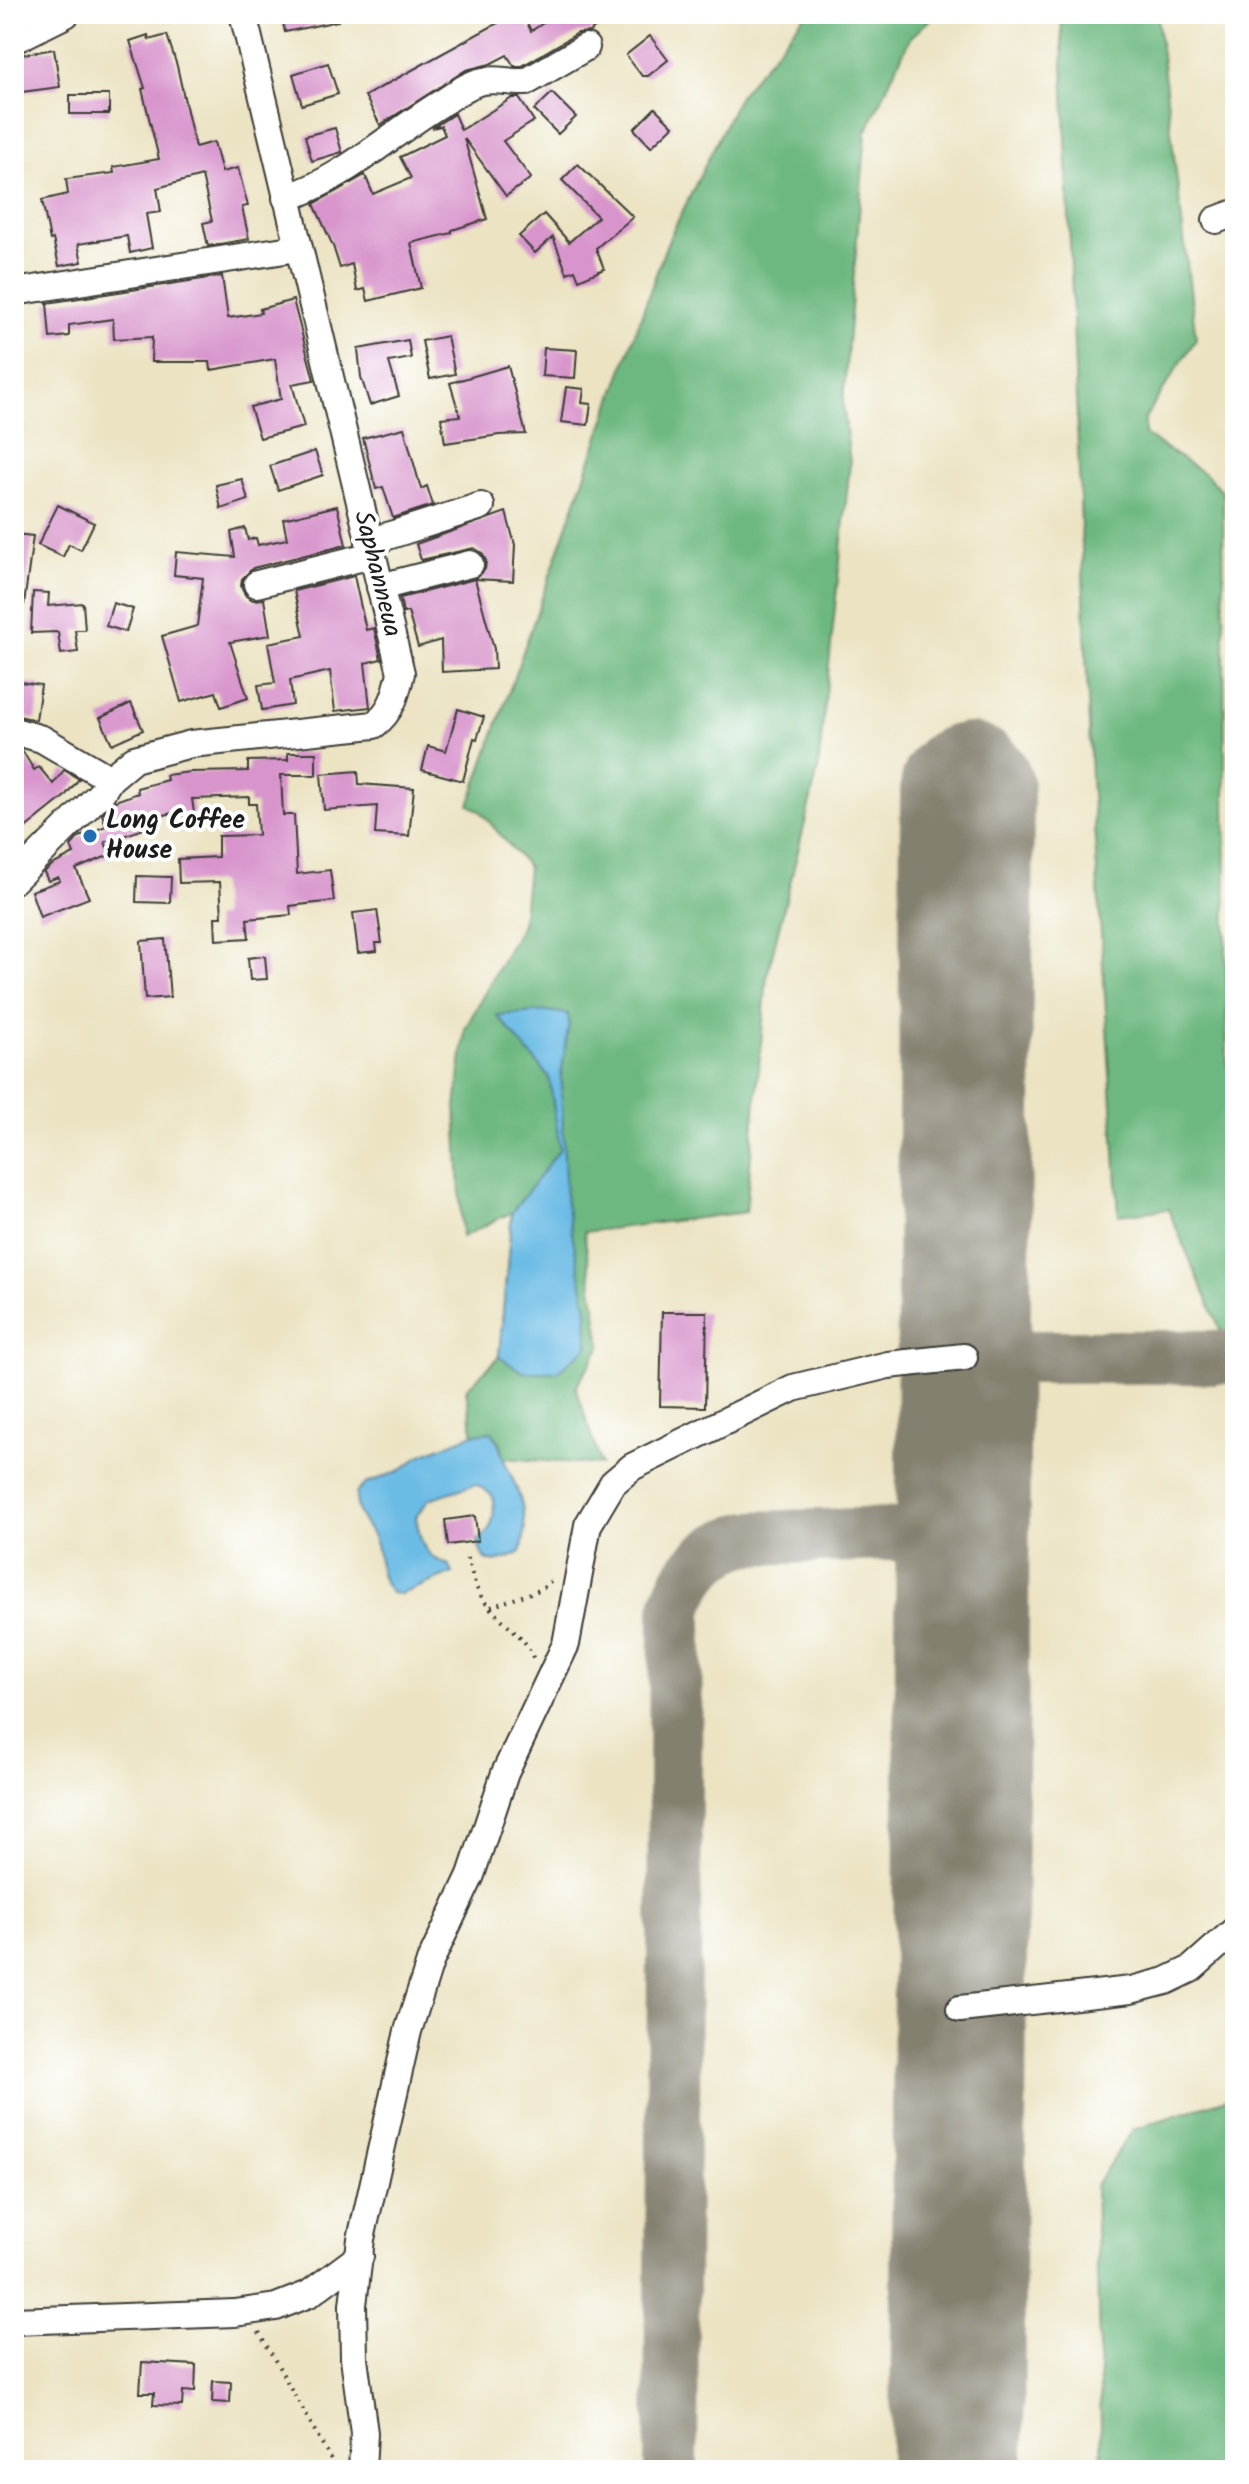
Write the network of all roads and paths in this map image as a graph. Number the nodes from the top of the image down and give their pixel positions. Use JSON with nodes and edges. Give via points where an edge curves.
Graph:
{"nodes":[{"id":1,"x":66,"y":14,"type":"edge"},
{"id":2,"x":243,"y":14,"type":"edge"},
{"id":3,"x":14,"y":40,"type":"edge"},
{"id":4,"x":586,"y":47,"type":"dead end"},
{"id":5,"x":286,"y":198,"type":"junction"},
{"id":6,"x":298,"y":248,"type":"junction"},
{"id":7,"x":27,"y":290,"type":"dead end"},
{"id":8,"x":481,"y":506,"type":"dead end"},
{"id":9,"x":370,"y":549,"type":"junction"},
{"id":10,"x":470,"y":564,"type":"dead end"},
{"id":11,"x":257,"y":584,"type":"dead end"},
{"id":12,"x":380,"y":587,"type":"junction"},
{"id":13,"x":14,"y":731,"type":"edge"},
{"id":14,"x":110,"y":779,"type":"junction"},
{"id":15,"x":14,"y":880,"type":"edge"},
{"id":16,"x":964,"y":1357,"type":"dead end"},
{"id":17,"x":467,"y":1558,"type":"dead end"},
{"id":18,"x":557,"y":1576,"type":"dead end"},
{"id":19,"x":491,"y":1607,"type":"junction"},
{"id":20,"x":536,"y":1707,"type":"junction"},
{"id":21,"x":1235,"y":1930,"type":"edge"},
{"id":22,"x":960,"y":2009,"type":"dead end"},
{"id":23,"x":360,"y":2256,"type":"junction"},
{"id":24,"x":235,"y":2313,"type":"junction"},
{"id":25,"x":14,"y":2321,"type":"edge"},
{"id":26,"x":337,"y":2470,"type":"edge"},
{"id":27,"x":362,"y":2470,"type":"edge"}],
"edges":[{"from":1,"to":3,"type":"street"},
{"from":2,"to":5,"type":"street","name":"Saphanneua"},
{"from":4,"to":5,"type":"street","via":[[526,82],[479,81],[305,192]]},
{"from":5,"to":6,"type":"street","name":"Saphanneua"},
{"from":6,"to":7,"type":"street"},
{"from":6,"to":9,"type":"street","name":"Saphanneua"},
{"from":8,"to":9,"type":"street"},
{"from":9,"to":11,"type":"street"},
{"from":9,"to":12,"type":"street","name":"Saphanneua"},
{"from":10,"to":12,"type":"street"},
{"from":12,"to":14,"type":"street","name":"Saphanneua","via":[[401,673],[386,716],[374,725],[191,744],[134,759]]},
{"from":13,"to":14,"type":"street","via":[[42,739]]},
{"from":14,"to":15,"type":"street","name":"Saphanneua"},
{"from":16,"to":20,"type":"street","via":[[888,1365],[793,1388],[632,1467],[613,1483],[588,1525],[566,1644]]},
{"from":17,"to":19,"type":"path","via":[[481,1596]]},
{"from":18,"to":19,"type":"path","via":[[542,1589]]},
{"from":19,"to":20,"type":"path","via":[[532,1653],[538,1673]]},
{"from":20,"to":23,"type":"street","via":[[425,1976],[408,2031]]},
{"from":21,"to":22,"type":"street","via":[[1191,1969],[1166,1981],[1131,1990]]},
{"from":23,"to":24,"type":"street","via":[[292,2303]]},
{"from":23,"to":27,"type":"street","via":[[353,2305],[364,2433]]},
{"from":24,"to":25,"type":"street"},
{"from":24,"to":26,"type":"path","via":[[263,2337]]}]}
